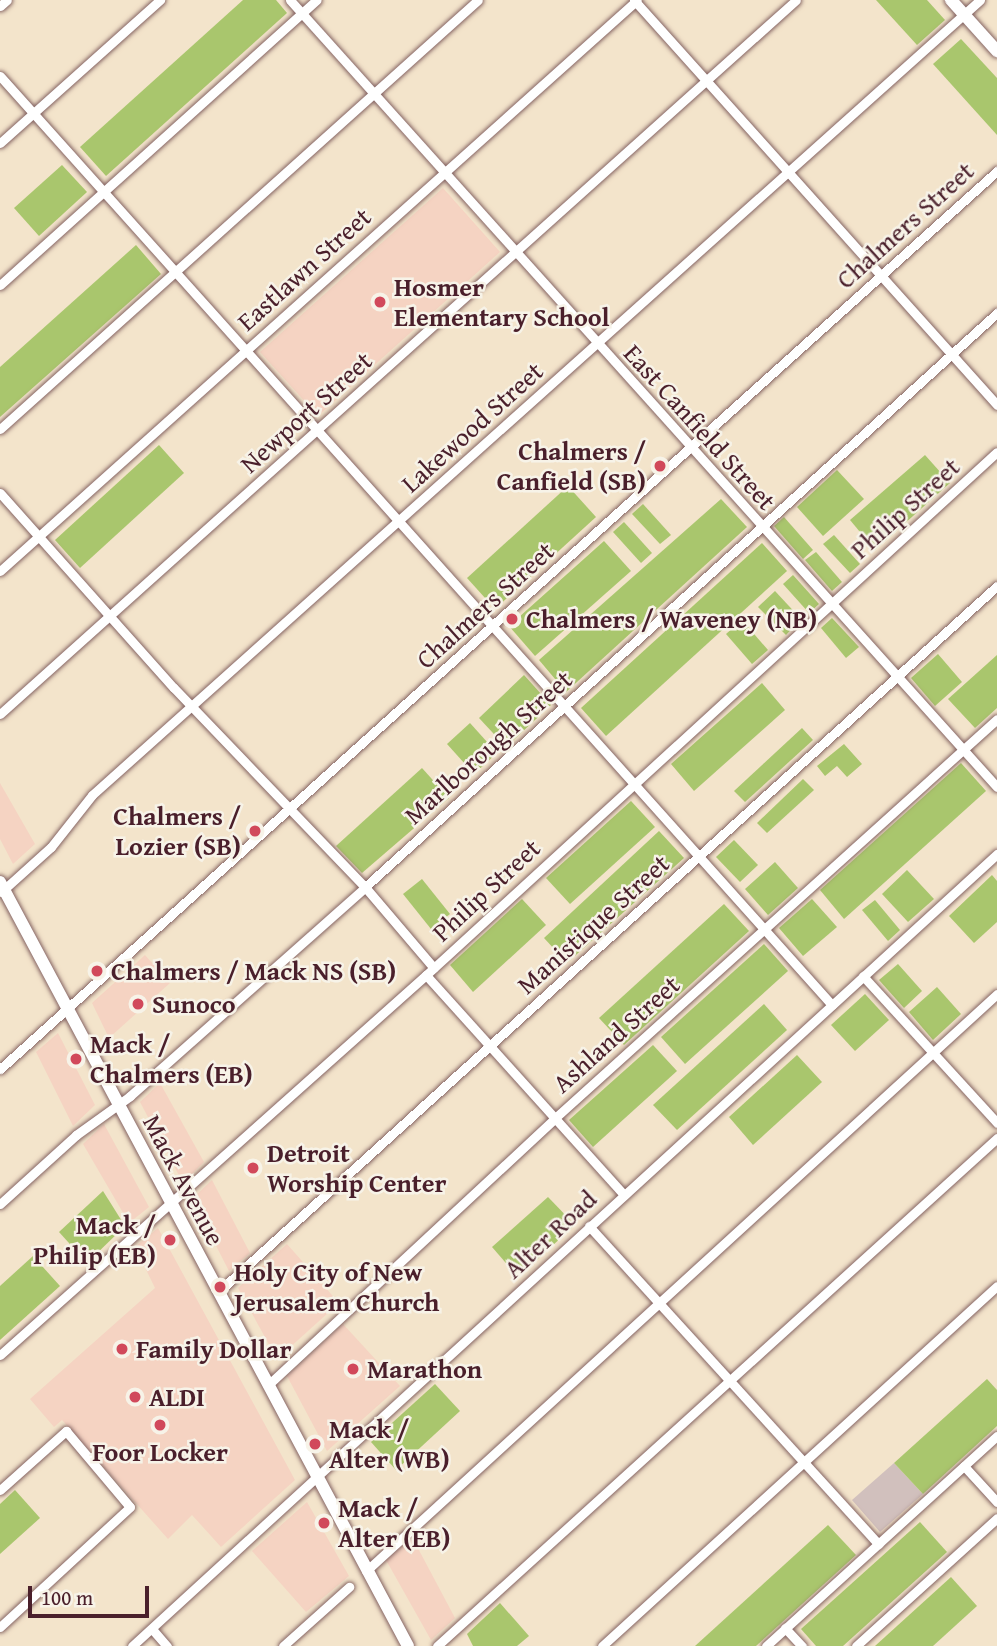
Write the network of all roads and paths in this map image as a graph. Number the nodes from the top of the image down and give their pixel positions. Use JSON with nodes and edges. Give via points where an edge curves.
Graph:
{"nodes":[{"id":1,"x":7,"y":0,"type":"edge"},
{"id":2,"x":160,"y":0,"type":"edge"},
{"id":3,"x":290,"y":0,"type":"edge"},
{"id":4,"x":317,"y":0,"type":"edge"},
{"id":5,"x":478,"y":0,"type":"edge"},
{"id":6,"x":636,"y":0,"type":"edge"},
{"id":7,"x":796,"y":0,"type":"edge"},
{"id":8,"x":951,"y":0,"type":"edge"},
{"id":9,"x":980,"y":0,"type":"edge"},
{"id":10,"x":0,"y":6,"type":"edge"},
{"id":11,"x":302,"y":13,"type":"junction"},
{"id":12,"x":964,"y":14,"type":"junction"},
{"id":13,"x":997,"y":51,"type":"edge"},
{"id":14,"x":0,"y":76,"type":"edge"},
{"id":15,"x":706,"y":80,"type":"junction"},
{"id":16,"x":373,"y":93,"type":"junction"},
{"id":17,"x":33,"y":114,"type":"junction"},
{"id":18,"x":0,"y":144,"type":"edge"},
{"id":19,"x":997,"y":171,"type":"edge"},
{"id":20,"x":444,"y":172,"type":"junction"},
{"id":21,"x":788,"y":172,"type":"junction"},
{"id":22,"x":103,"y":192,"type":"junction"},
{"id":23,"x":515,"y":251,"type":"junction"},
{"id":24,"x":175,"y":272,"type":"junction"},
{"id":25,"x":880,"y":275,"type":"junction"},
{"id":26,"x":0,"y":285,"type":"edge"},
{"id":27,"x":997,"y":313,"type":"edge"},
{"id":28,"x":597,"y":343,"type":"junction"},
{"id":29,"x":245,"y":351,"type":"junction"},
{"id":30,"x":951,"y":354,"type":"junction"},
{"id":31,"x":997,"y":405,"type":"edge"},
{"id":32,"x":0,"y":429,"type":"edge"},
{"id":33,"x":317,"y":431,"type":"junction"},
{"id":34,"x":691,"y":448,"type":"junction"},
{"id":35,"x":997,"y":452,"type":"edge"},
{"id":36,"x":0,"y":493,"type":"edge"},
{"id":37,"x":399,"y":522,"type":"junction"},
{"id":38,"x":762,"y":527,"type":"junction"},
{"id":39,"x":39,"y":536,"type":"junction"},
{"id":40,"x":0,"y":571,"type":"edge"},
{"id":41,"x":997,"y":586,"type":"edge"},
{"id":42,"x":831,"y":604,"type":"junction"},
{"id":43,"x":110,"y":615,"type":"junction"},
{"id":44,"x":493,"y":626,"type":"junction"},
{"id":45,"x":897,"y":677,"type":"junction"},
{"id":46,"x":564,"y":705,"type":"junction"},
{"id":47,"x":192,"y":706,"type":"junction"},
{"id":48,"x":0,"y":714,"type":"edge"},
{"id":49,"x":997,"y":719,"type":"edge"},
{"id":50,"x":963,"y":750,"type":"junction"},
{"id":51,"x":632,"y":784,"type":"junction"},
{"id":52,"x":997,"y":787,"type":"edge"},
{"id":53,"x":288,"y":808,"type":"junction"},
{"id":54,"x":997,"y":854,"type":"edge"},
{"id":55,"x":698,"y":857,"type":"junction"},
{"id":56,"x":365,"y":887,"type":"junction"},
{"id":57,"x":1,"y":889,"type":"edge"},
{"id":58,"x":763,"y":929,"type":"junction"},
{"id":59,"x":434,"y":968,"type":"junction"},
{"id":60,"x":426,"y":975,"type":"junction"},
{"id":61,"x":863,"y":976,"type":"junction"},
{"id":62,"x":997,"y":994,"type":"edge"},
{"id":63,"x":832,"y":1005,"type":"junction"},
{"id":64,"x":68,"y":1007,"type":"junction"},
{"id":65,"x":490,"y":1046,"type":"junction"},
{"id":66,"x":933,"y":1053,"type":"junction"},
{"id":67,"x":0,"y":1069,"type":"edge"},
{"id":68,"x":117,"y":1101,"type":"junction"},
{"id":69,"x":555,"y":1118,"type":"junction"},
{"id":70,"x":997,"y":1122,"type":"edge"},
{"id":71,"x":997,"y":1138,"type":"edge"},
{"id":72,"x":624,"y":1195,"type":"junction"},
{"id":73,"x":171,"y":1203,"type":"junction"},
{"id":74,"x":0,"y":1204,"type":"edge"},
{"id":75,"x":589,"y":1226,"type":"junction"},
{"id":76,"x":997,"y":1286,"type":"edge"},
{"id":77,"x":218,"y":1292,"type":"junction"},
{"id":78,"x":657,"y":1301,"type":"junction"},
{"id":79,"x":0,"y":1355,"type":"edge"},
{"id":80,"x":727,"y":1379,"type":"junction"},
{"id":81,"x":268,"y":1385,"type":"junction"},
{"id":82,"x":997,"y":1436,"type":"edge"},
{"id":83,"x":804,"y":1462,"type":"junction"},
{"id":84,"x":964,"y":1466,"type":"junction"},
{"id":85,"x":316,"y":1478,"type":"junction"},
{"id":86,"x":0,"y":1490,"type":"edge"},
{"id":87,"x":997,"y":1502,"type":"edge"},
{"id":88,"x":997,"y":1518,"type":"edge"},
{"id":89,"x":878,"y":1544,"type":"junction"},
{"id":90,"x":366,"y":1571,"type":"junction"},
{"id":91,"x":349,"y":1587,"type":"dead end"},
{"id":92,"x":0,"y":1627,"type":"edge"},
{"id":93,"x":786,"y":1628,"type":"junction"},
{"id":94,"x":152,"y":1629,"type":"junction"},
{"id":95,"x":132,"y":1646,"type":"edge"},
{"id":96,"x":167,"y":1646,"type":"edge"},
{"id":97,"x":283,"y":1646,"type":"edge"},
{"id":98,"x":408,"y":1646,"type":"edge"},
{"id":99,"x":436,"y":1646,"type":"edge"},
{"id":100,"x":602,"y":1646,"type":"edge"},
{"id":101,"x":766,"y":1646,"type":"edge"},
{"id":102,"x":802,"y":1646,"type":"edge"},
{"id":103,"x":856,"y":1646,"type":"edge"}],
"edges":[{"from":1,"to":10,"type":"street"},
{"from":2,"to":17,"type":"street"},
{"from":3,"to":11,"type":"street","name":"East Canfield Street"},
{"from":4,"to":11,"type":"street"},
{"from":5,"to":16,"type":"street"},
{"from":6,"to":15,"type":"street"},
{"from":6,"to":20,"type":"street","name":"Eastlawn Street"},
{"from":7,"to":15,"type":"street","name":"Newport Street"},
{"from":8,"to":12,"type":"main road"},
{"from":9,"to":12,"type":"street","name":"Lakewood Street"},
{"from":11,"to":16,"type":"street","name":"East Canfield Street"},
{"from":11,"to":22,"type":"street"},
{"from":12,"to":13,"type":"main road"},
{"from":12,"to":21,"type":"street","name":"Lakewood Street"},
{"from":14,"to":17,"type":"street"},
{"from":15,"to":21,"type":"street"},
{"from":15,"to":23,"type":"street","name":"Newport Street"},
{"from":16,"to":20,"type":"street","name":"East Canfield Street"},
{"from":16,"to":24,"type":"street"},
{"from":17,"to":18,"type":"street"},
{"from":17,"to":22,"type":"street"},
{"from":19,"to":25,"type":"street","name":"Chalmers Street"},
{"from":20,"to":23,"type":"street","name":"East Canfield Street"},
{"from":20,"to":29,"type":"street","name":"Eastlawn Street"},
{"from":21,"to":25,"type":"street"},
{"from":21,"to":28,"type":"street","name":"Lakewood Street"},
{"from":22,"to":24,"type":"street"},
{"from":22,"to":26,"type":"street"},
{"from":23,"to":28,"type":"street","name":"East Canfield Street"},
{"from":23,"to":33,"type":"street","name":"Newport Street"},
{"from":24,"to":29,"type":"street"},
{"from":24,"to":32,"type":"street"},
{"from":25,"to":30,"type":"street"},
{"from":25,"to":34,"type":"street","name":"Chalmers Street"},
{"from":27,"to":30,"type":"street","name":"Marlborough Street"},
{"from":28,"to":34,"type":"street","name":"East Canfield Street"},
{"from":28,"to":37,"type":"street","name":"Lakewood Street"},
{"from":29,"to":33,"type":"street"},
{"from":29,"to":39,"type":"street","name":"Eastlawn Street"},
{"from":30,"to":31,"type":"street"},
{"from":30,"to":38,"type":"street","name":"Marlborough Street"},
{"from":33,"to":37,"type":"street"},
{"from":33,"to":43,"type":"street","name":"Newport Street"},
{"from":34,"to":38,"type":"street","name":"East Canfield Street"},
{"from":34,"to":44,"type":"street","name":"Chalmers Street"},
{"from":35,"to":42,"type":"street","name":"Philip Street"},
{"from":36,"to":39,"type":"street"},
{"from":37,"to":44,"type":"street"},
{"from":37,"to":47,"type":"street","name":"Lakewood Street"},
{"from":38,"to":42,"type":"street","name":"East Canfield Street"},
{"from":38,"to":46,"type":"street","name":"Marlborough Street"},
{"from":39,"to":40,"type":"street","name":"Eastlawn Street"},
{"from":39,"to":43,"type":"street"},
{"from":41,"to":45,"type":"street","name":"Manistique Street"},
{"from":42,"to":45,"type":"street","name":"East Canfield Street"},
{"from":42,"to":51,"type":"street","name":"Philip Street"},
{"from":43,"to":47,"type":"street"},
{"from":43,"to":48,"type":"street","name":"Newport Street"},
{"from":44,"to":46,"type":"street"},
{"from":44,"to":53,"type":"street","name":"Chalmers Street"},
{"from":45,"to":50,"type":"street","name":"East Canfield Street"},
{"from":45,"to":55,"type":"street","name":"Manistique Street"},
{"from":46,"to":51,"type":"street"},
{"from":46,"to":56,"type":"street","name":"Marlborough Street"},
{"from":47,"to":53,"type":"street"},
{"from":47,"to":57,"type":"street","name":"Lakewood Street","via":[[92,796],[51,848]]},
{"from":49,"to":50,"type":"street","name":"Ashland Street"},
{"from":50,"to":52,"type":"street","name":"East Canfield Street"},
{"from":50,"to":58,"type":"street","name":"Ashland Street"},
{"from":51,"to":55,"type":"street"},
{"from":51,"to":59,"type":"street","name":"Philip Street"},
{"from":53,"to":56,"type":"street"},
{"from":53,"to":64,"type":"street","name":"Chalmers Street"},
{"from":54,"to":61,"type":"street","name":"Alter Road"},
{"from":55,"to":58,"type":"street"},
{"from":55,"to":65,"type":"street","name":"Manistique Street"},
{"from":56,"to":59,"type":"street"},
{"from":56,"to":68,"type":"street","name":"Marlborough Street","via":[[130,1096]]},
{"from":57,"to":64,"type":"main road","name":"Mack Avenue"},
{"from":58,"to":63,"type":"street"},
{"from":58,"to":69,"type":"street","name":"Ashland Street"},
{"from":59,"to":60,"type":"street","name":"Philip Street"},
{"from":60,"to":65,"type":"street"},
{"from":60,"to":73,"type":"street","name":"Philip Street"},
{"from":61,"to":63,"type":"street","name":"Alter Road"},
{"from":61,"to":66,"type":"street"},
{"from":62,"to":66,"type":"street"},
{"from":63,"to":72,"type":"street","name":"Alter Road"},
{"from":64,"to":67,"type":"street","name":"Chalmers Street"},
{"from":64,"to":68,"type":"main road","name":"Mack Avenue"},
{"from":65,"to":69,"type":"street"},
{"from":65,"to":77,"type":"street","name":"Manistique Street"},
{"from":66,"to":70,"type":"street"},
{"from":66,"to":78,"type":"street"},
{"from":68,"to":73,"type":"main road","name":"Mack Avenue"},
{"from":68,"to":74,"type":"street","name":"Marlborough Street"},
{"from":69,"to":72,"type":"street"},
{"from":69,"to":81,"type":"street","name":"Ashland Street"},
{"from":71,"to":80,"type":"street"},
{"from":72,"to":75,"type":"street","name":"Alter Road"},
{"from":73,"to":77,"type":"main road","name":"Mack Avenue"},
{"from":73,"to":79,"type":"street","name":"Philip Street"},
{"from":75,"to":78,"type":"street"},
{"from":75,"to":85,"type":"street","name":"Alter Road"},
{"from":76,"to":83,"type":"street"},
{"from":77,"to":81,"type":"main road","name":"Mack Avenue"},
{"from":78,"to":80,"type":"street"},
{"from":78,"to":90,"type":"street"},
{"from":80,"to":83,"type":"street"},
{"from":80,"to":99,"type":"street"},
{"from":81,"to":85,"type":"main road","name":"Mack Avenue"},
{"from":82,"to":84,"type":"street"},
{"from":83,"to":89,"type":"street"},
{"from":83,"to":100,"type":"street"},
{"from":84,"to":87,"type":"street"},
{"from":84,"to":89,"type":"street"},
{"from":85,"to":90,"type":"main road","name":"Mack Avenue"},
{"from":85,"to":94,"type":"street","name":"Alter Road"},
{"from":86,"to":92,"type":"street","via":[[66,1431],[130,1507]]},
{"from":88,"to":103,"type":"street"},
{"from":89,"to":93,"type":"street"},
{"from":90,"to":98,"type":"main road","name":"Mack Avenue"},
{"from":91,"to":97,"type":"street"},
{"from":93,"to":101,"type":"street"},
{"from":93,"to":102,"type":"street"},
{"from":94,"to":95,"type":"street","name":"Alter Road"},
{"from":94,"to":96,"type":"street"}]}
